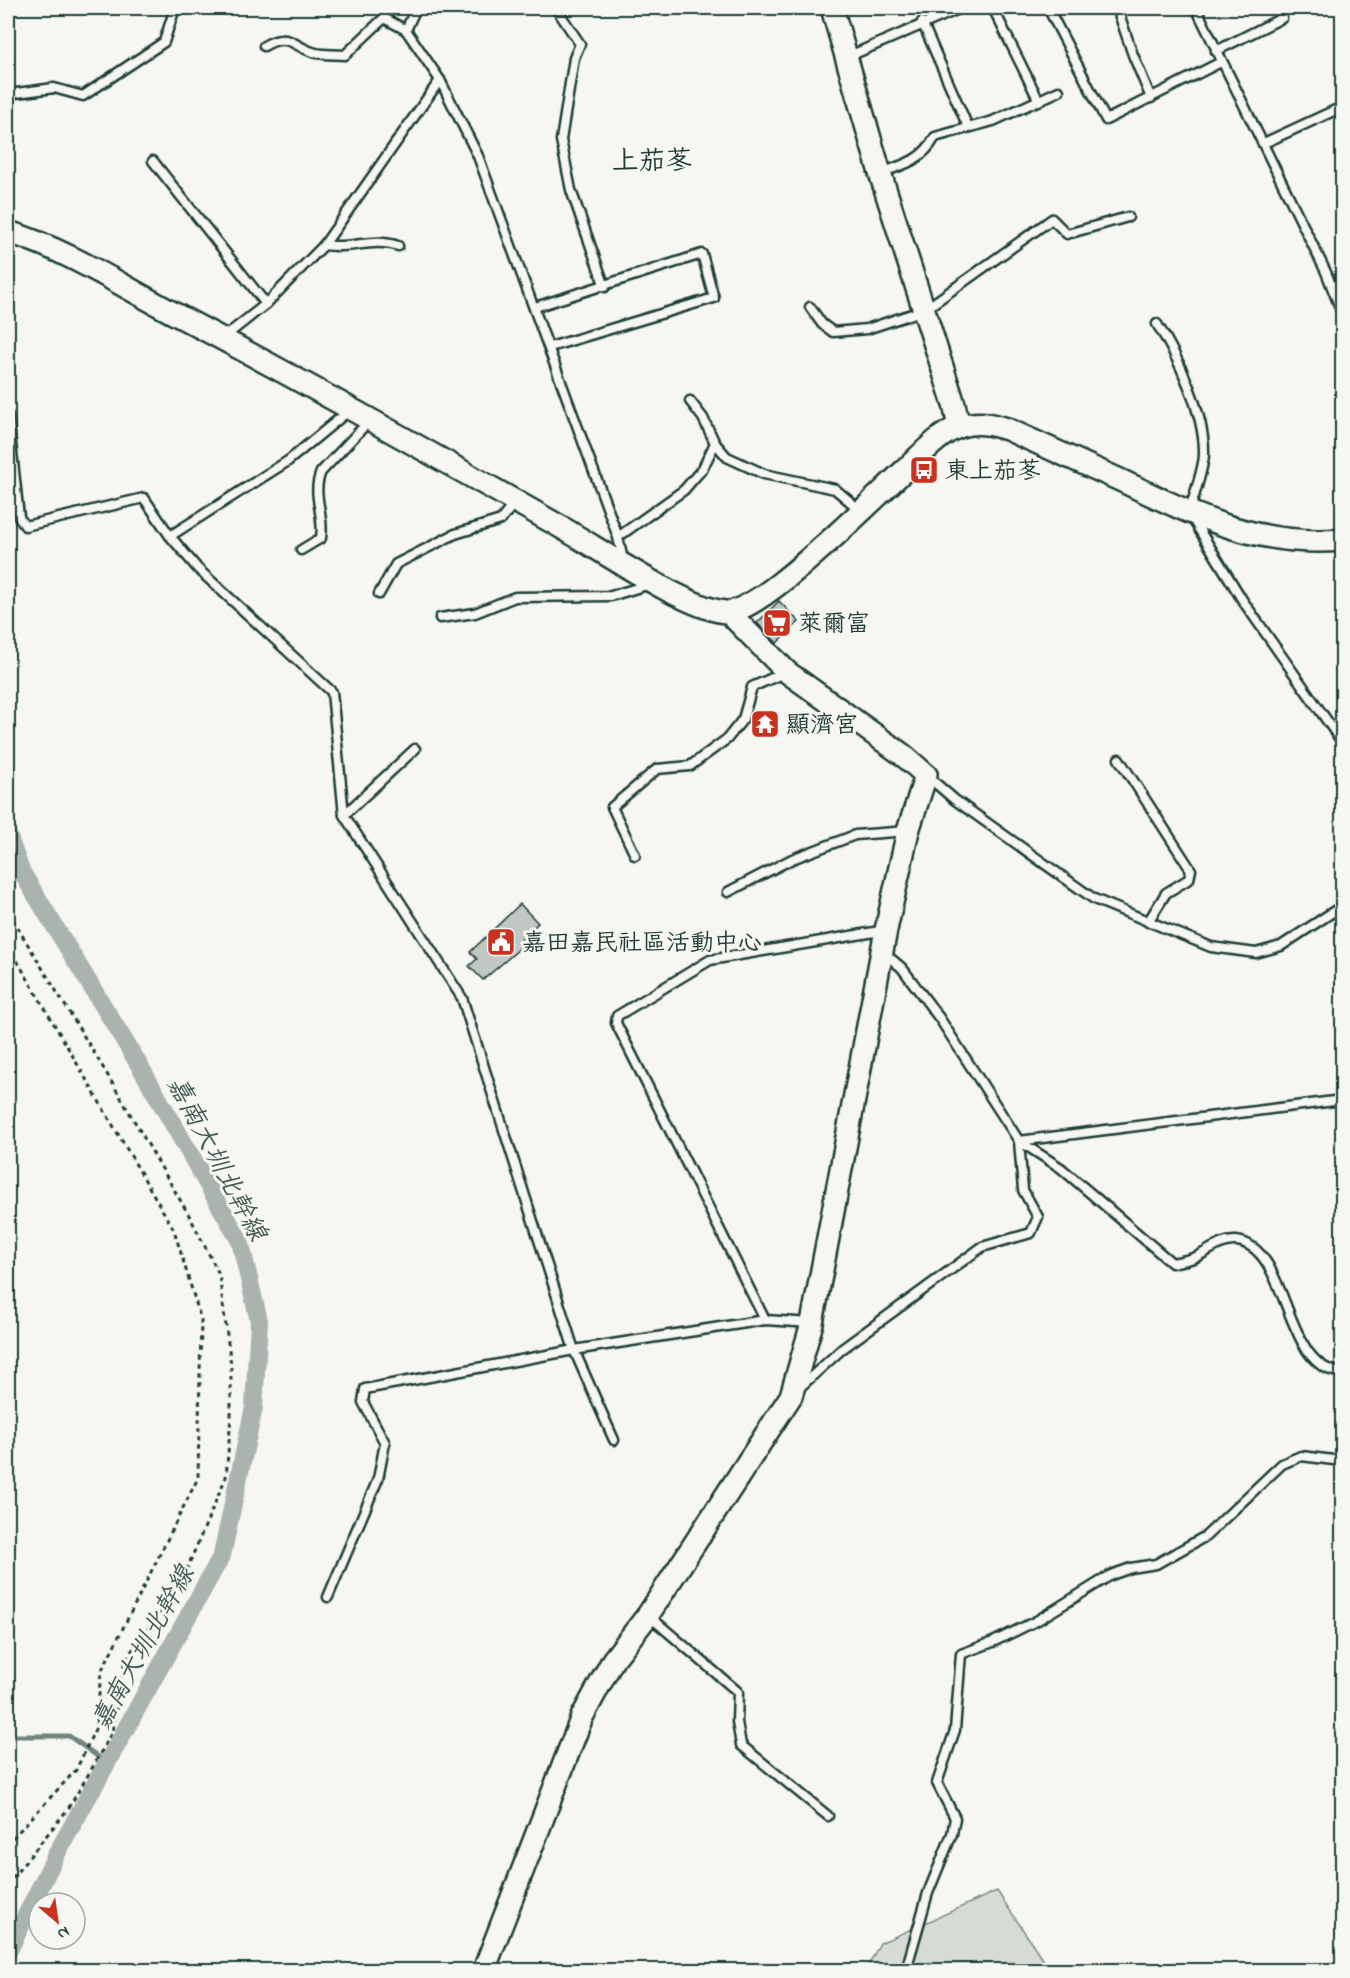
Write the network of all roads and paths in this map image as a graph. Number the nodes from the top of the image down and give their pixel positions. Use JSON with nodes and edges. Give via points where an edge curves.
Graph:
{"nodes":[{"id":1,"x":175,"y":8,"type":"edge"},
{"id":2,"x":416,"y":8,"type":"edge"},
{"id":3,"x":556,"y":8,"type":"edge"},
{"id":4,"x":832,"y":8,"type":"edge"},
{"id":5,"x":961,"y":8,"type":"edge"},
{"id":6,"x":993,"y":8,"type":"edge"},
{"id":7,"x":1048,"y":8,"type":"edge"},
{"id":8,"x":1117,"y":8,"type":"edge"},
{"id":9,"x":1196,"y":8,"type":"edge"},
{"id":10,"x":1282,"y":18,"type":"dead end"},
{"id":11,"x":922,"y":22,"type":"junction"},
{"id":12,"x":406,"y":30,"type":"junction"},
{"id":13,"x":264,"y":45,"type":"dead end"},
{"id":14,"x":1216,"y":51,"type":"junction"},
{"id":15,"x":847,"y":57,"type":"junction"},
{"id":16,"x":1221,"y":62,"type":"junction"},
{"id":17,"x":440,"y":81,"type":"junction"},
{"id":18,"x":1059,"y":91,"type":"dead end"},
{"id":19,"x":1151,"y":98,"type":"junction"},
{"id":20,"x":8,"y":101,"type":"edge"},
{"id":21,"x":1039,"y":101,"type":"junction"},
{"id":22,"x":1342,"y":107,"type":"edge"},
{"id":23,"x":968,"y":127,"type":"junction"},
{"id":24,"x":1263,"y":143,"type":"junction"},
{"id":25,"x":153,"y":161,"type":"dead end"},
{"id":26,"x":880,"y":173,"type":"junction"},
{"id":27,"x":1128,"y":217,"type":"dead end"},
{"id":28,"x":8,"y":232,"type":"edge"},
{"id":29,"x":324,"y":245,"type":"junction"},
{"id":30,"x":398,"y":246,"type":"dead end"},
{"id":31,"x":605,"y":287,"type":"junction"},
{"id":32,"x":266,"y":304,"type":"junction"},
{"id":33,"x":535,"y":307,"type":"junction"},
{"id":34,"x":810,"y":307,"type":"dead end"},
{"id":35,"x":924,"y":310,"type":"junction"},
{"id":36,"x":1342,"y":313,"type":"edge"},
{"id":37,"x":1157,"y":324,"type":"dead end"},
{"id":38,"x":222,"y":338,"type":"junction"},
{"id":39,"x":550,"y":347,"type":"junction"},
{"id":40,"x":690,"y":401,"type":"dead end"},
{"id":41,"x":351,"y":409,"type":"junction"},
{"id":42,"x":8,"y":415,"type":"edge"},
{"id":43,"x":371,"y":419,"type":"junction"},
{"id":44,"x":958,"y":427,"type":"junction"},
{"id":45,"x":715,"y":443,"type":"junction"},
{"id":46,"x":516,"y":501,"type":"junction"},
{"id":47,"x":860,"y":510,"type":"junction"},
{"id":48,"x":1189,"y":513,"type":"junction"},
{"id":49,"x":170,"y":537,"type":"junction"},
{"id":50,"x":618,"y":537,"type":"junction"},
{"id":51,"x":1342,"y":540,"type":"edge"},
{"id":52,"x":301,"y":550,"type":"dead end"},
{"id":53,"x":623,"y":562,"type":"junction"},
{"id":54,"x":656,"y":582,"type":"junction"},
{"id":55,"x":379,"y":594,"type":"dead end"},
{"id":56,"x":729,"y":613,"type":"junction"},
{"id":57,"x":440,"y":618,"type":"dead end"},
{"id":58,"x":787,"y":672,"type":"junction"},
{"id":59,"x":1342,"y":742,"type":"edge"},
{"id":60,"x":415,"y":749,"type":"dead end"},
{"id":61,"x":1119,"y":759,"type":"dead end"},
{"id":62,"x":926,"y":775,"type":"junction"},
{"id":63,"x":344,"y":815,"type":"junction"},
{"id":64,"x":908,"y":831,"type":"junction"},
{"id":65,"x":635,"y":855,"type":"dead end"},
{"id":66,"x":728,"y":891,"type":"dead end"},
{"id":67,"x":1342,"y":906,"type":"edge"},
{"id":68,"x":8,"y":912,"type":"edge"},
{"id":69,"x":1148,"y":922,"type":"junction"},
{"id":70,"x":886,"y":930,"type":"junction"},
{"id":71,"x":8,"y":945,"type":"edge"},
{"id":72,"x":882,"y":951,"type":"junction"},
{"id":73,"x":1342,"y":1100,"type":"edge"},
{"id":74,"x":1019,"y":1141,"type":"junction"},
{"id":75,"x":765,"y":1320,"type":"junction"},
{"id":76,"x":812,"y":1323,"type":"junction"},
{"id":77,"x":574,"y":1350,"type":"junction"},
{"id":78,"x":1342,"y":1372,"type":"edge"},
{"id":79,"x":791,"y":1395,"type":"junction"},
{"id":80,"x":614,"y":1440,"type":"dead end"},
{"id":81,"x":1342,"y":1461,"type":"edge"},
{"id":82,"x":328,"y":1597,"type":"dead end"},
{"id":83,"x":648,"y":1615,"type":"junction"},
{"id":84,"x":828,"y":1816,"type":"dead end"},
{"id":85,"x":8,"y":1843,"type":"edge"},
{"id":86,"x":8,"y":1889,"type":"edge"},
{"id":87,"x":483,"y":1971,"type":"edge"},
{"id":88,"x":906,"y":1971,"type":"edge"}],
"edges":[{"from":1,"to":20,"type":"lane","via":[[164,42],[83,96],[54,88],[9,94]]},
{"from":2,"to":12,"type":"lane"},
{"from":3,"to":31,"type":"lane","via":[[580,44],[574,58],[561,140],[571,190]]},
{"from":4,"to":15,"type":"street"},
{"from":5,"to":11,"type":"lane"},
{"from":6,"to":21,"type":"lane"},
{"from":7,"to":19,"type":"lane","via":[[1106,120]]},
{"from":8,"to":19,"type":"lane"},
{"from":9,"to":14,"type":"lane"},
{"from":10,"to":14,"type":"lane"},
{"from":11,"to":15,"type":"lane"},
{"from":11,"to":23,"type":"lane"},
{"from":12,"to":13,"type":"lane","via":[[384,18],[345,55],[315,53],[296,42],[276,39]]},
{"from":12,"to":17,"type":"lane"},
{"from":14,"to":16,"type":"lane"},
{"from":15,"to":26,"type":"street"},
{"from":16,"to":19,"type":"lane"},
{"from":16,"to":24,"type":"lane"},
{"from":17,"to":29,"type":"lane"},
{"from":17,"to":33,"type":"lane","via":[[478,156]]},
{"from":18,"to":21,"type":"lane"},
{"from":21,"to":23,"type":"lane"},
{"from":22,"to":24,"type":"lane"},
{"from":23,"to":26,"type":"lane","via":[[935,136],[928,150],[911,162]]},
{"from":24,"to":36,"type":"lane"},
{"from":25,"to":32,"type":"lane"},
{"from":26,"to":35,"type":"street"},
{"from":27,"to":35,"type":"lane","via":[[1067,234],[1052,219]]},
{"from":28,"to":38,"type":"street","via":[[76,262]]},
{"from":29,"to":30,"type":"lane","via":[[338,248],[385,242]]},
{"from":29,"to":32,"type":"lane"},
{"from":31,"to":33,"type":"lane"},
{"from":31,"to":39,"type":"lane","via":[[702,254],[714,298]]},
{"from":32,"to":38,"type":"lane"},
{"from":33,"to":39,"type":"lane"},
{"from":34,"to":35,"type":"lane","via":[[833,332],[867,329]]},
{"from":35,"to":44,"type":"street"},
{"from":37,"to":48,"type":"lane","via":[[1175,352],[1200,417],[1204,456]]},
{"from":38,"to":41,"type":"street"},
{"from":39,"to":50,"type":"lane"},
{"from":40,"to":45,"type":"lane"},
{"from":41,"to":43,"type":"street"},
{"from":41,"to":49,"type":"lane","via":[[288,461]]},
{"from":42,"to":49,"type":"lane","via":[[19,517],[25,526],[144,498]]},
{"from":43,"to":46,"type":"street"},
{"from":43,"to":52,"type":"lane","via":[[321,472],[316,498],[322,515],[321,538]]},
{"from":44,"to":47,"type":"street","via":[[927,449]]},
{"from":44,"to":48,"type":"street","via":[[975,423],[1007,429]]},
{"from":45,"to":47,"type":"lane","via":[[727,457],[764,474],[835,489]]},
{"from":45,"to":50,"type":"lane","via":[[703,468],[684,490]]},
{"from":46,"to":53,"type":"street"},
{"from":46,"to":55,"type":"lane","via":[[501,519],[455,534],[396,564]]},
{"from":47,"to":56,"type":"street","via":[[778,586]]},
{"from":48,"to":51,"type":"street","via":[[1249,534],[1310,542]]},
{"from":48,"to":59,"type":"lane","via":[[1243,601]]},
{"from":49,"to":63,"type":"lane","via":[[198,569],[332,692]]},
{"from":50,"to":53,"type":"lane"},
{"from":53,"to":54,"type":"street"},
{"from":54,"to":56,"type":"street","via":[[697,604]]},
{"from":54,"to":57,"type":"lane","via":[[612,596],[515,597],[475,613]]},
{"from":56,"to":58,"type":"street"},
{"from":58,"to":62,"type":"street"},
{"from":58,"to":65,"type":"lane","via":[[752,687],[742,719],[709,754],[690,766],[657,769],[612,807]]},
{"from":60,"to":63,"type":"lane"},
{"from":61,"to":69,"type":"lane","via":[[1191,870],[1189,879],[1166,893]]},
{"from":62,"to":64,"type":"street"},
{"from":62,"to":69,"type":"lane","via":[[1094,899]]},
{"from":63,"to":77,"type":"lane","via":[[462,998]]},
{"from":64,"to":66,"type":"lane","via":[[855,835],[792,859]]},
{"from":64,"to":70,"type":"street"},
{"from":67,"to":69,"type":"lane","via":[[1281,946],[1256,953],[1211,947]]},
{"from":68,"to":86,"type":"path","via":[[107,1074],[219,1274],[231,1365],[231,1417],[225,1477],[180,1585],[125,1660],[111,1732],[68,1809]]},
{"from":70,"to":72,"type":"street"},
{"from":70,"to":75,"type":"lane","via":[[710,960],[617,1016],[616,1023]]},
{"from":71,"to":85,"type":"path","via":[[174,1230],[201,1320],[198,1478],[101,1672],[96,1727],[76,1770]]},
{"from":72,"to":74,"type":"lane","via":[[902,968],[940,1019]]},
{"from":72,"to":76,"type":"street"},
{"from":73,"to":74,"type":"lane"},
{"from":74,"to":78,"type":"lane","via":[[1061,1168],[1172,1263],[1236,1241],[1257,1250],[1278,1284],[1295,1329],[1315,1360],[1330,1371]]},
{"from":74,"to":79,"type":"lane","via":[[1023,1190],[1038,1217],[1031,1233],[982,1247],[842,1349]]},
{"from":75,"to":76,"type":"lane"},
{"from":75,"to":77,"type":"lane"},
{"from":76,"to":79,"type":"street"},
{"from":77,"to":80,"type":"lane"},
{"from":77,"to":82,"type":"lane","via":[[365,1389],[363,1402],[385,1443],[378,1479]]},
{"from":79,"to":83,"type":"street"},
{"from":81,"to":88,"type":"lane","via":[[1301,1456],[1282,1464],[1206,1536],[1156,1564],[1112,1575],[1038,1620],[961,1654],[955,1730],[937,1783],[956,1818],[928,1893]]},
{"from":83,"to":84,"type":"lane","via":[[738,1692],[741,1745]]},
{"from":83,"to":87,"type":"street","via":[[613,1660],[582,1717]]}]}
